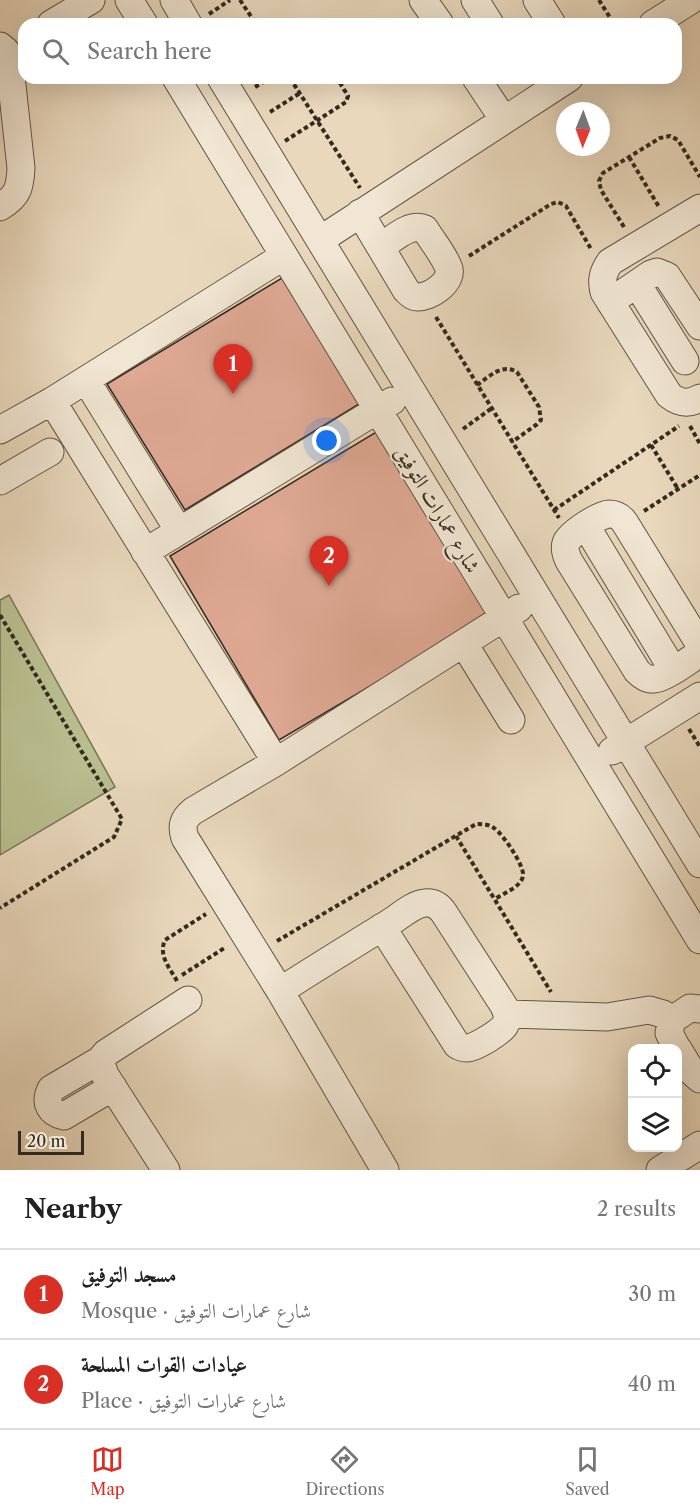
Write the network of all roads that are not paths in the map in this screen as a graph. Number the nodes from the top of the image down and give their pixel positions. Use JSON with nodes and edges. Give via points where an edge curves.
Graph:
{"nodes":[{"id":1,"x":91,"y":0,"type":"edge"},
{"id":2,"x":129,"y":0,"type":"edge"},
{"id":3,"x":174,"y":0,"type":"edge"},
{"id":4,"x":423,"y":0,"type":"edge"},
{"id":5,"x":475,"y":0,"type":"edge"},
{"id":6,"x":537,"y":0,"type":"edge"},
{"id":7,"x":691,"y":0,"type":"edge"},
{"id":8,"x":61,"y":18,"type":"edge"},
{"id":9,"x":140,"y":18,"type":"edge"},
{"id":10,"x":193,"y":18,"type":"edge"},
{"id":11,"x":436,"y":18,"type":"edge"},
{"id":12,"x":486,"y":18,"type":"edge"},
{"id":13,"x":548,"y":18,"type":"edge"},
{"id":14,"x":662,"y":18,"type":"edge"},
{"id":15,"x":10,"y":46,"type":"edge"},
{"id":16,"x":180,"y":84,"type":"edge"},
{"id":17,"x":225,"y":84,"type":"edge"},
{"id":18,"x":480,"y":84,"type":"edge"},
{"id":19,"x":554,"y":84,"type":"edge"},
{"id":20,"x":504,"y":120,"type":"junction"},
{"id":21,"x":8,"y":146,"type":"edge"},
{"id":22,"x":2,"y":206,"type":"edge"},
{"id":23,"x":700,"y":208,"type":"edge"},
{"id":24,"x":366,"y":209,"type":"junction"},
{"id":25,"x":320,"y":240,"type":"junction"},
{"id":26,"x":381,"y":248,"type":"junction"},
{"id":27,"x":284,"y":256,"type":"junction"},
{"id":28,"x":637,"y":284,"type":"junction"},
{"id":29,"x":610,"y":302,"type":"junction"},
{"id":30,"x":700,"y":326,"type":"edge"},
{"id":31,"x":692,"y":357,"type":"edge"},
{"id":32,"x":658,"y":378,"type":"junction"},
{"id":33,"x":86,"y":380,"type":"junction"},
{"id":34,"x":412,"y":390,"type":"junction"},
{"id":35,"x":52,"y":401,"type":"junction"},
{"id":36,"x":378,"y":409,"type":"junction"},
{"id":37,"x":694,"y":409,"type":"edge"},
{"id":38,"x":0,"y":430,"type":"edge"},
{"id":39,"x":50,"y":452,"type":"dead end"},
{"id":40,"x":0,"y":481,"type":"edge"},
{"id":41,"x":179,"y":531,"type":"junction"},
{"id":42,"x":145,"y":552,"type":"junction"},
{"id":43,"x":537,"y":597,"type":"junction"},
{"id":44,"x":504,"y":618,"type":"junction"},
{"id":45,"x":464,"y":644,"type":"junction"},
{"id":46,"x":700,"y":645,"type":"edge"},
{"id":47,"x":700,"y":653,"type":"edge"},
{"id":48,"x":700,"y":696,"type":"edge"},
{"id":49,"x":511,"y":720,"type":"dead end"},
{"id":50,"x":626,"y":742,"type":"junction"},
{"id":51,"x":276,"y":762,"type":"junction"},
{"id":52,"x":592,"y":763,"type":"junction"},
{"id":53,"x":700,"y":864,"type":"edge"},
{"id":54,"x":382,"y":927,"type":"junction"},
{"id":55,"x":700,"y":940,"type":"edge"},
{"id":56,"x":182,"y":990,"type":"road end"},
{"id":57,"x":280,"y":991,"type":"junction"},
{"id":58,"x":700,"y":1009,"type":"edge"},
{"id":59,"x":508,"y":1014,"type":"junction"},
{"id":60,"x":672,"y":1020,"type":"junction"},
{"id":61,"x":674,"y":1044,"type":"edge"},
{"id":62,"x":682,"y":1057,"type":"edge"},
{"id":63,"x":100,"y":1060,"type":"junction"},
{"id":64,"x":700,"y":1079,"type":"edge"},
{"id":65,"x":113,"y":1087,"type":"junction"},
{"id":66,"x":700,"y":1145,"type":"edge"},
{"id":67,"x":166,"y":1170,"type":"edge"},
{"id":68,"x":385,"y":1170,"type":"edge"},
{"id":69,"x":660,"y":1170,"type":"edge"}],
"edges":[{"from":1,"to":8,"type":"street"},
{"from":2,"to":9,"type":"street"},
{"from":3,"to":10,"type":"street"},
{"from":4,"to":11,"type":"street"},
{"from":5,"to":12,"type":"street"},
{"from":6,"to":13,"type":"street"},
{"from":7,"to":14,"type":"street"},
{"from":15,"to":21,"type":"street"},
{"from":16,"to":27,"type":"street","name":"شارع عمارات التوفيق"},
{"from":17,"to":25,"type":"street","name":"شارع عمارات التوفيق"},
{"from":18,"to":20,"type":"street"},
{"from":19,"to":20,"type":"street"},
{"from":20,"to":24,"type":"street"},
{"from":21,"to":22,"type":"street","via":[[21,168],[20,185]]},
{"from":23,"to":29,"type":"street","via":[[610,262],[602,282]]},
{"from":24,"to":25,"type":"street"},
{"from":24,"to":26,"type":"street"},
{"from":25,"to":34,"type":"street","name":"شارع عمارات التوفيق"},
{"from":26,"to":26,"type":"street","via":[[410,295],[423,297],[448,281],[448,268],[425,229],[409,229]]},
{"from":27,"to":33,"type":"street"},
{"from":27,"to":36,"type":"street","name":"شارع عمارات التوفيق"},
{"from":28,"to":29,"type":"street"},
{"from":28,"to":30,"type":"street","via":[[657,272],[667,276]]},
{"from":28,"to":31,"type":"street"},
{"from":29,"to":32,"type":"street"},
{"from":31,"to":32,"type":"street"},
{"from":32,"to":37,"type":"street","via":[[669,395]]},
{"from":33,"to":35,"type":"street"},
{"from":33,"to":41,"type":"street"},
{"from":34,"to":36,"type":"street"},
{"from":34,"to":43,"type":"street","name":"شارع عمارات التوفيق"},
{"from":35,"to":38,"type":"street"},
{"from":35,"to":42,"type":"street"},
{"from":36,"to":41,"type":"street"},
{"from":36,"to":44,"type":"street","name":"شارع عمارات التوفيق"},
{"from":39,"to":40,"type":"street"},
{"from":41,"to":42,"type":"street"},
{"from":42,"to":51,"type":"street"},
{"from":43,"to":44,"type":"street"},
{"from":43,"to":50,"type":"street","name":"شارع عمارات التوفيق"},
{"from":44,"to":45,"type":"street"},
{"from":44,"to":52,"type":"street","name":"شارع عمارات التوفيق"},
{"from":45,"to":49,"type":"street"},
{"from":45,"to":51,"type":"street"},
{"from":46,"to":47,"type":"street","via":[[620,516],[603,515],[578,531],[673,670]]},
{"from":48,"to":50,"type":"street"},
{"from":50,"to":52,"type":"street"},
{"from":50,"to":53,"type":"street","name":"شارع عمارات التوفيق"},
{"from":51,"to":57,"type":"street","via":[[193,811],[182,831]]},
{"from":52,"to":55,"type":"street","name":"شارع عمارات التوفيق"},
{"from":54,"to":57,"type":"street"},
{"from":54,"to":59,"type":"street","via":[[418,905],[440,907]]},
{"from":54,"to":59,"type":"street","via":[[457,1045],[473,1046],[501,1030],[507,1024]]},
{"from":56,"to":63,"type":"street"},
{"from":57,"to":68,"type":"street"},
{"from":58,"to":60,"type":"street","via":[[690,1008]]},
{"from":59,"to":60,"type":"street","via":[[607,1017],[649,1010]]},
{"from":60,"to":61,"type":"street","via":[[669,1033]]},
{"from":62,"to":64,"type":"street"},
{"from":63,"to":65,"type":"street"},
{"from":63,"to":65,"type":"street","via":[[51,1089],[47,1097],[49,1107],[64,1116]]},
{"from":65,"to":67,"type":"street"},
{"from":66,"to":69,"type":"street"}]}
